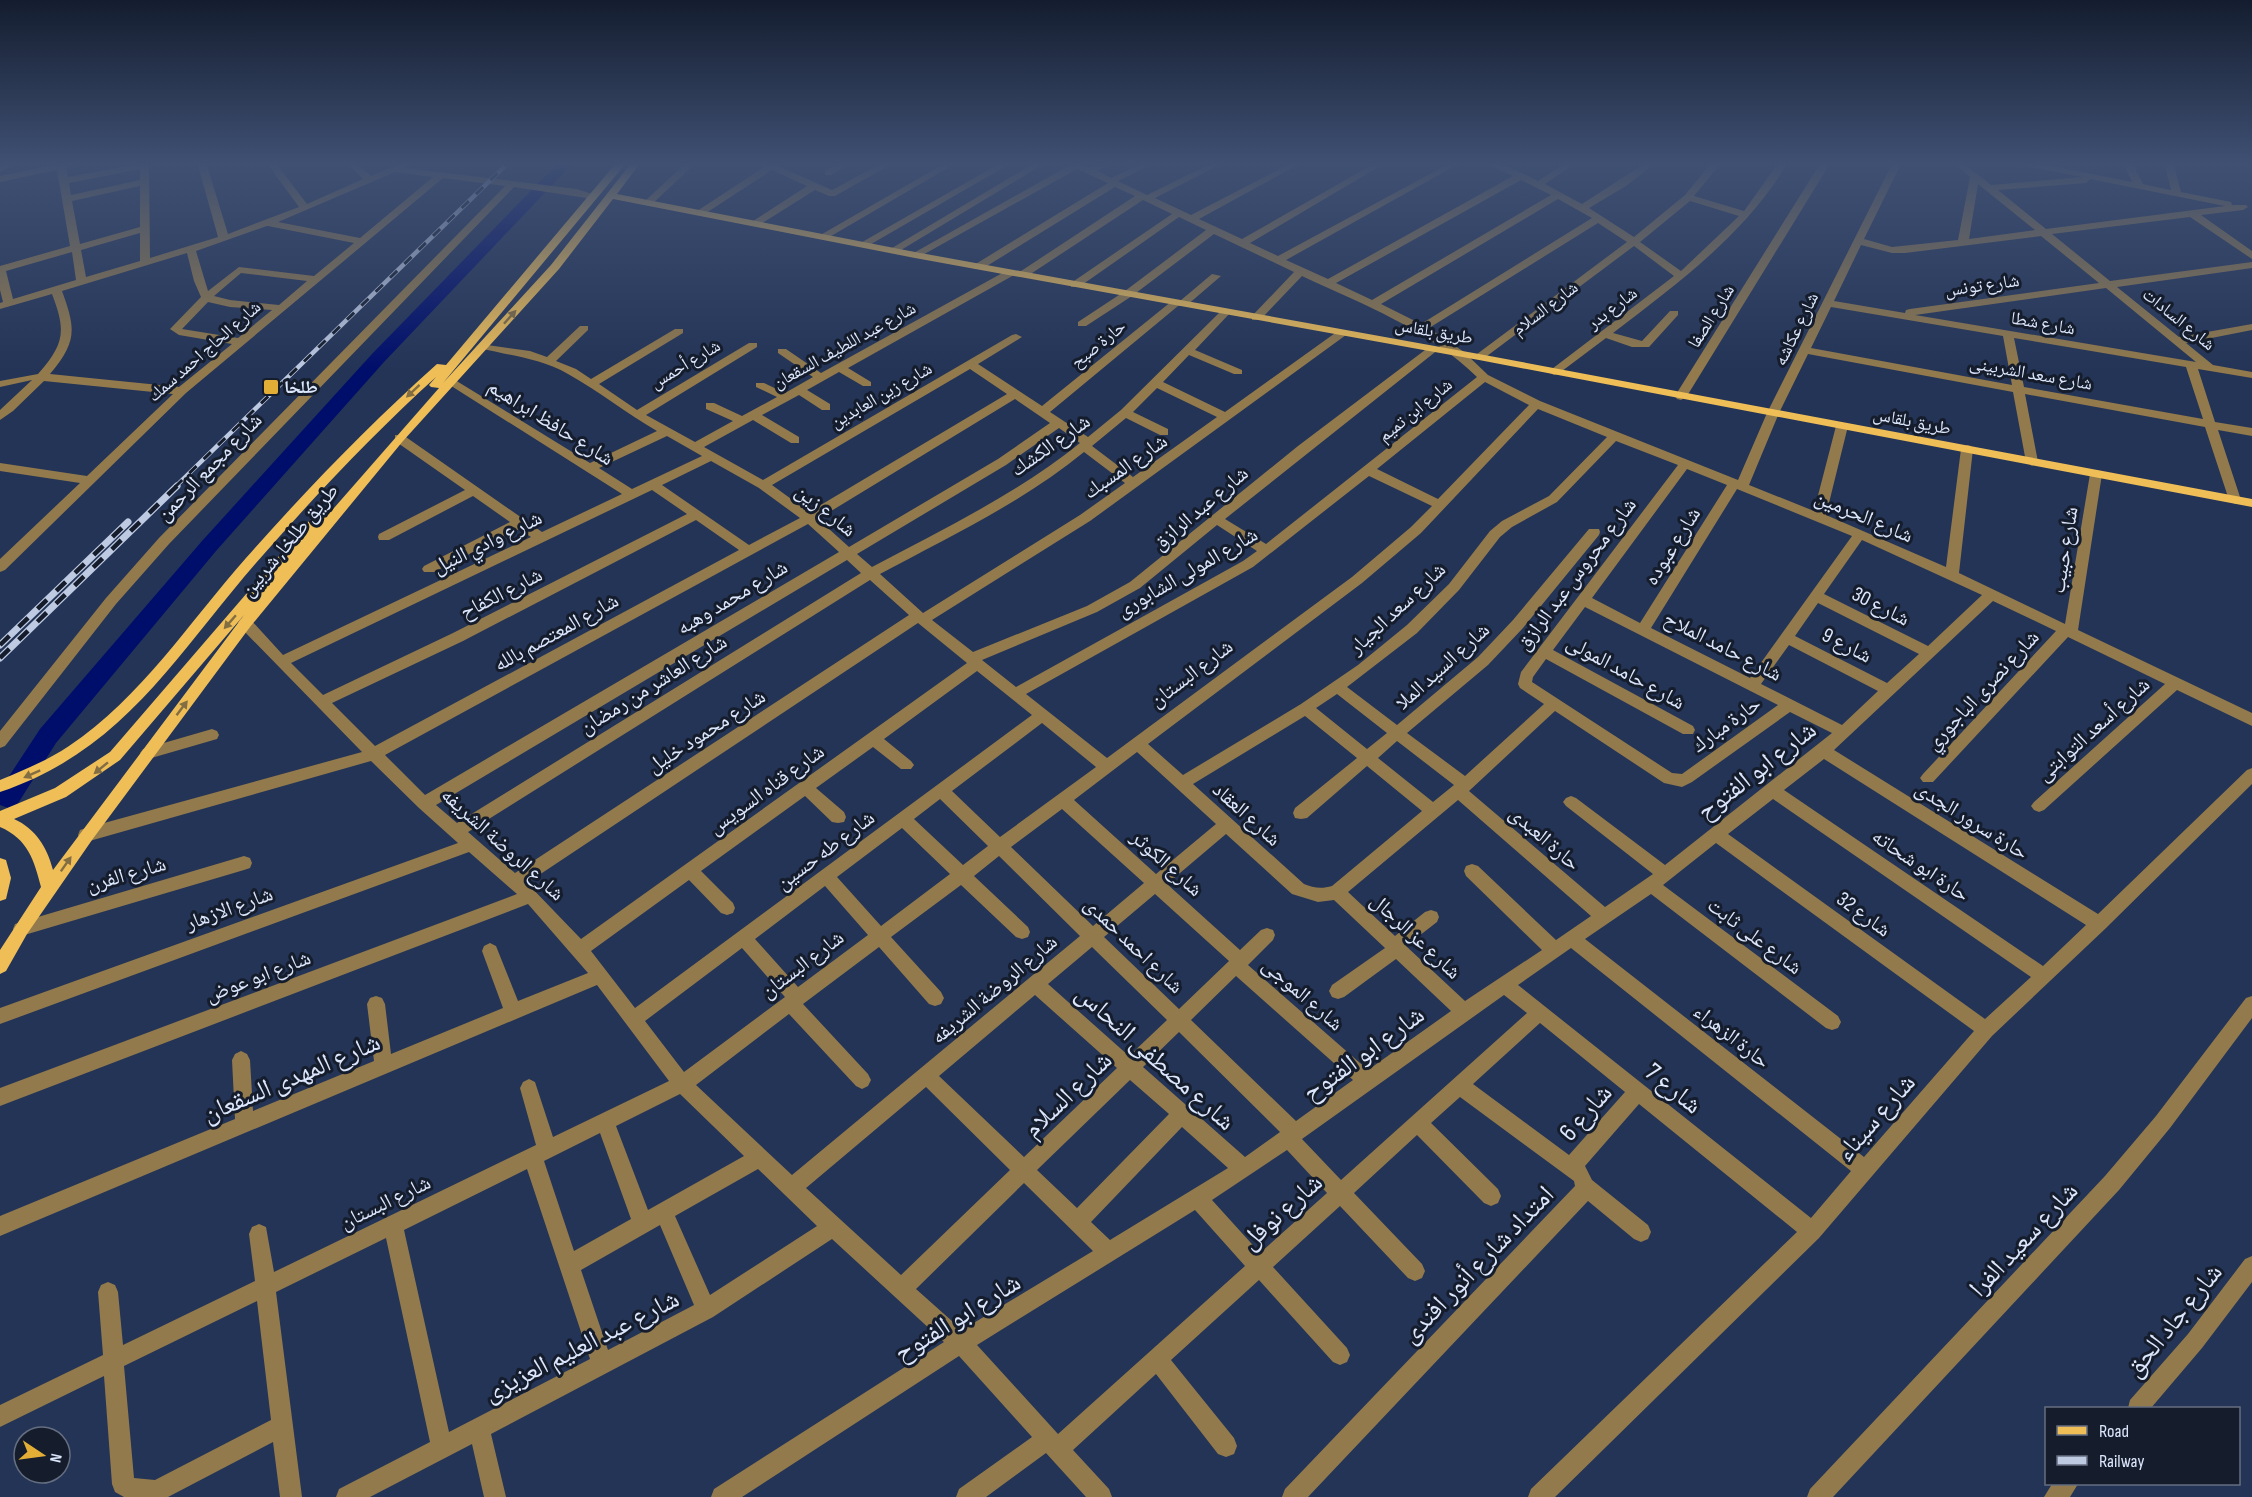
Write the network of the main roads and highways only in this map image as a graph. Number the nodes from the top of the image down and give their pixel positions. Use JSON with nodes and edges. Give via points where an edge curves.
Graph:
{"nodes":[{"id":1,"x":564,"y":232,"type":"edge"},
{"id":2,"x":579,"y":232,"type":"edge"},
{"id":3,"x":798,"y":232,"type":"edge"},
{"id":4,"x":536,"y":266,"type":"junction"},
{"id":5,"x":555,"y":267,"type":"junction"},
{"id":6,"x":488,"y":324,"type":"junction"},
{"id":7,"x":2252,"y":503,"type":"edge"},
{"id":8,"x":0,"y":786,"type":"edge"},
{"id":9,"x":0,"y":818,"type":"edge"},
{"id":10,"x":0,"y":865,"type":"edge"},
{"id":11,"x":49,"y":888,"type":"junction"},
{"id":12,"x":0,"y":894,"type":"edge"},
{"id":13,"x":0,"y":966,"type":"edge"}],
"edges":[{"from":1,"to":4,"type":"main road","name":"طريق طلخا, شربين"},
{"from":2,"to":5,"type":"main road","name":"طريق طلخا, شربين"},
{"from":3,"to":7,"type":"main road","name":"طريق بلقاس"},
{"from":4,"to":5,"type":"main road"},
{"from":4,"to":6,"type":"main road","name":"طريق طلخا, شربين"},
{"from":11,"to":5,"type":"main road","name":"طريق طلخا, شربين","one_way":true,"via":[[245,623],[399,438]]},
{"from":6,"to":8,"type":"main road","one_way":true,"via":[[410,394],[241,571],[130,704],[70,754]]},
{"from":6,"to":9,"type":"main road","name":"طريق طلخا, شربين","one_way":true,"via":[[115,756],[61,795]]},
{"from":9,"to":11,"type":"main road","via":[[30,836],[39,850]]},
{"from":10,"to":12,"type":"main road"},
{"from":11,"to":13,"type":"main road","name":"طريق طلخا, شربين"}]}
